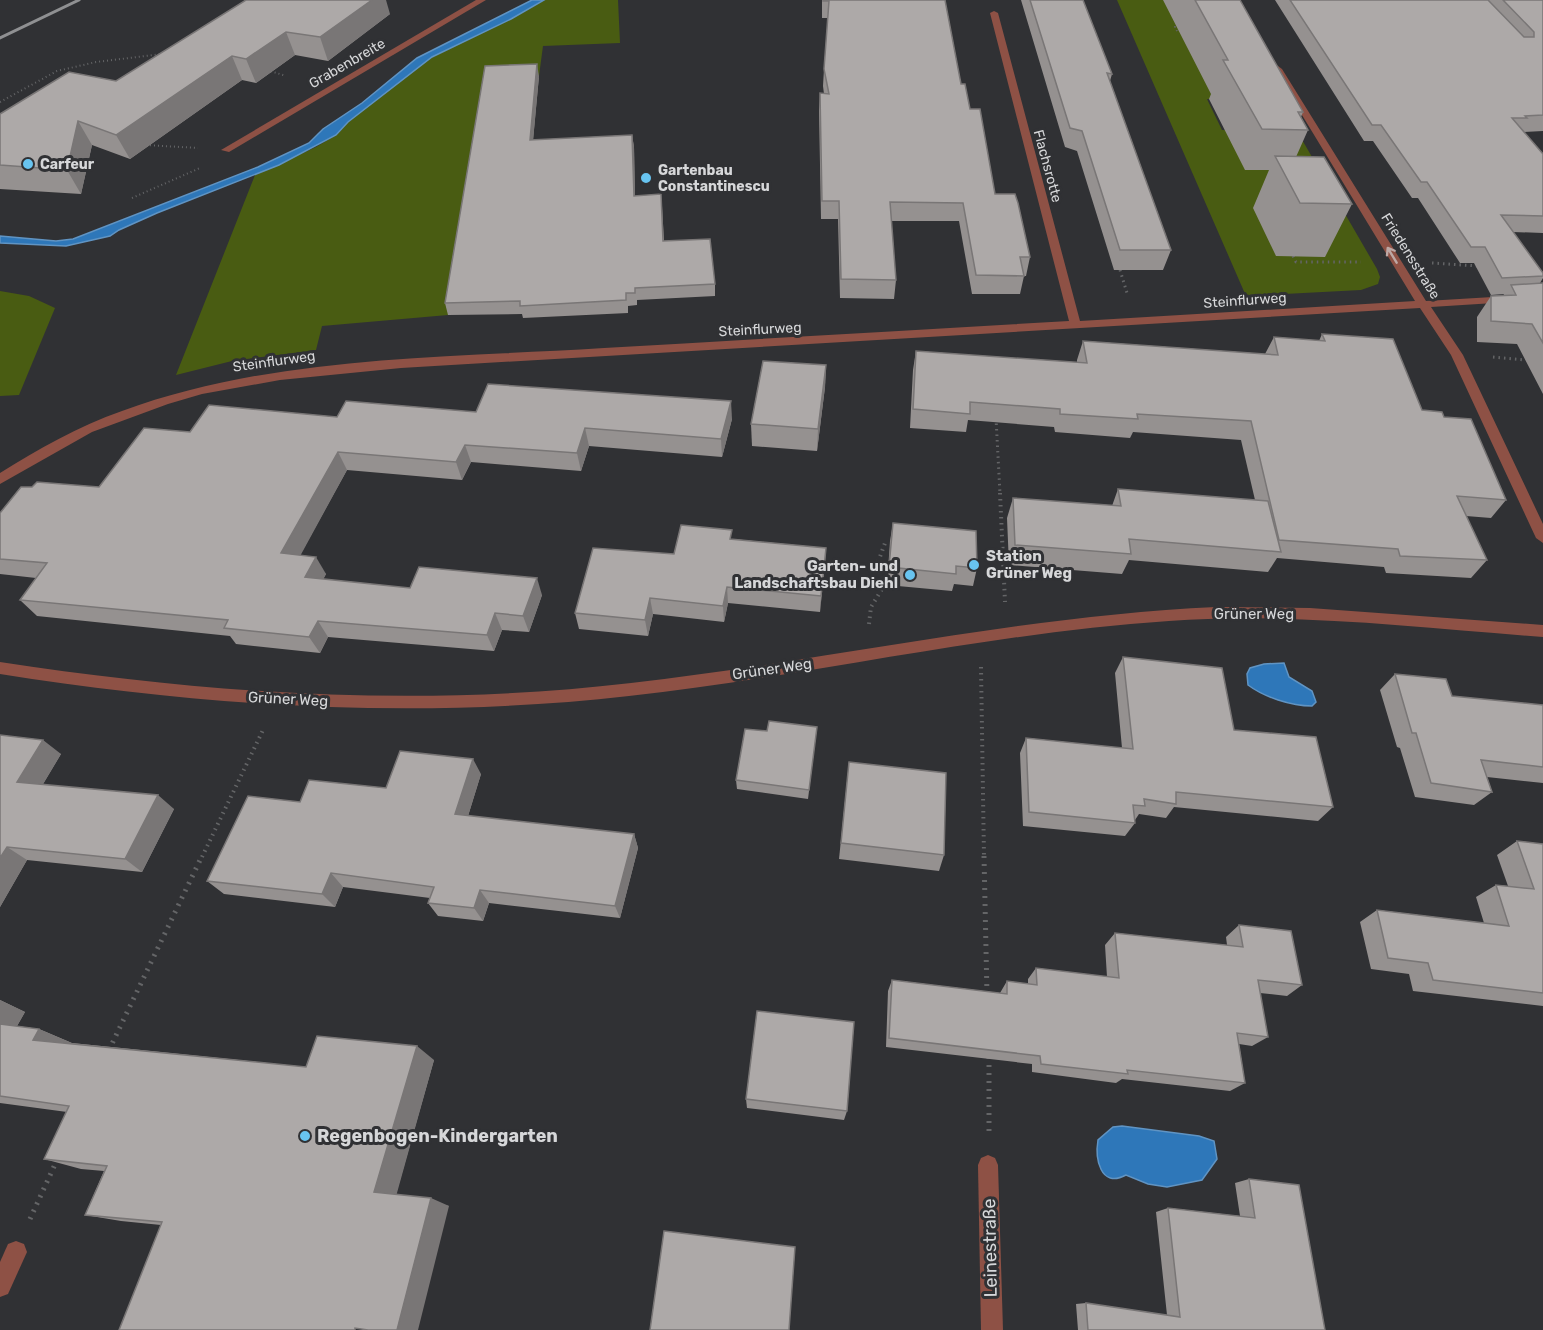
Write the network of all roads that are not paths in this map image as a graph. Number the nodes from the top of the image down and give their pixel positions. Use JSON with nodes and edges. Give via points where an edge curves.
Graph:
{"nodes":[{"id":1,"x":482,"y":0,"type":"edge"},
{"id":2,"x":994,"y":13,"type":"dead end"},
{"id":3,"x":1273,"y":60,"type":"edge"},
{"id":4,"x":226,"y":150,"type":"road end"},
{"id":5,"x":1543,"y":297,"type":"edge"},
{"id":6,"x":1423,"y":304,"type":"junction"},
{"id":7,"x":1076,"y":326,"type":"junction"},
{"id":8,"x":0,"y":479,"type":"edge"},
{"id":9,"x":1543,"y":538,"type":"edge"},
{"id":10,"x":1543,"y":632,"type":"edge"},
{"id":11,"x":0,"y":668,"type":"edge"},
{"id":12,"x":988,"y":1165,"type":"road end"},
{"id":13,"x":16,"y":1252,"type":"road end"},
{"id":14,"x":0,"y":1286,"type":"edge"},
{"id":15,"x":992,"y":1330,"type":"edge"}],
"edges":[{"from":1,"to":4,"type":"street","name":"Grabenbreite"},
{"from":2,"to":7,"type":"street","name":"Flachsrotte"},
{"from":6,"to":3,"type":"street","name":"Friedensstraße","one_way":true},
{"from":5,"to":6,"type":"street","name":"Steinflurweg"},
{"from":6,"to":7,"type":"street","name":"Steinflurweg"},
{"from":6,"to":9,"type":"street","name":"Friedensstraße","via":[[1457,355]]},
{"from":7,"to":8,"type":"street","name":"Steinflurweg","via":[[277,375],[225,384],[137,409],[87,430]]},
{"from":10,"to":11,"type":"street","name":"Grüner Weg","via":[[1290,614],[1170,615],[1078,624],[629,690],[517,700],[399,703],[199,694]]},
{"from":12,"to":15,"type":"street","name":"Leinestraße"},
{"from":13,"to":14,"type":"street"}]}
